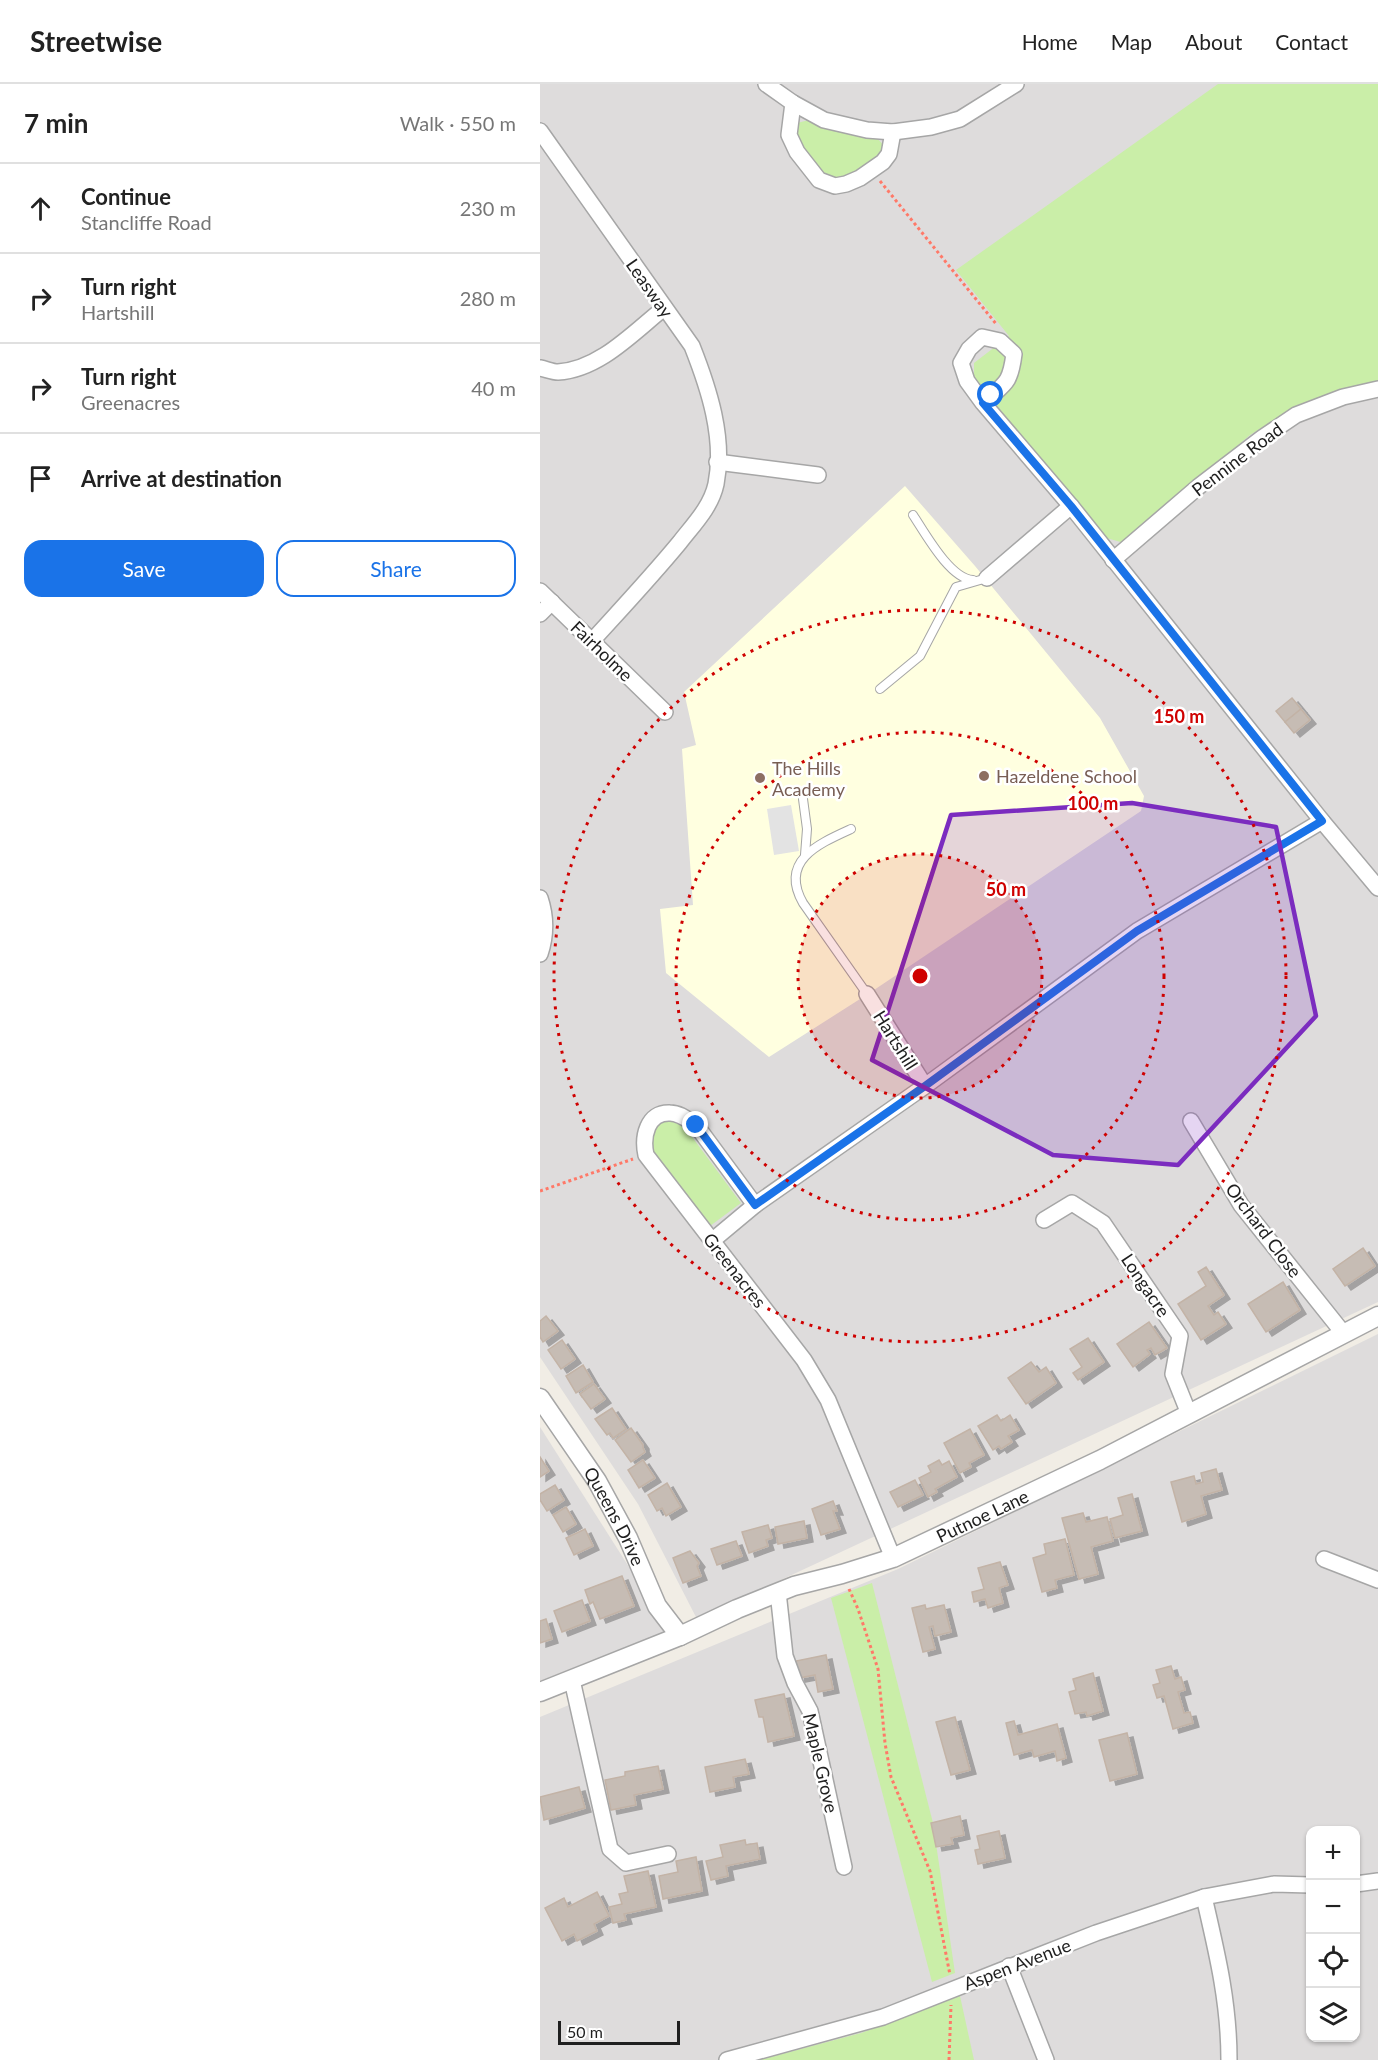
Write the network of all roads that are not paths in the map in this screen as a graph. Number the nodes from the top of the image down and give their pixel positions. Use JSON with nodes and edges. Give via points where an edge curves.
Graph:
{"nodes":[{"id":1,"x":766,"y":84,"type":"edge"},
{"id":2,"x":1016,"y":84,"type":"edge"},
{"id":3,"x":793,"y":103,"type":"junction"},
{"id":4,"x":540,"y":131,"type":"edge"},
{"id":5,"x":893,"y":132,"type":"junction"},
{"id":6,"x":664,"y":308,"type":"junction"},
{"id":7,"x":540,"y":368,"type":"edge"},
{"id":8,"x":1378,"y":389,"type":"edge"},
{"id":9,"x":983,"y":403,"type":"junction"},
{"id":10,"x":717,"y":462,"type":"junction"},
{"id":11,"x":818,"y":475,"type":"dead end"},
{"id":12,"x":1071,"y":506,"type":"junction"},
{"id":13,"x":913,"y":515,"type":"dead end"},
{"id":14,"x":1113,"y":560,"type":"junction"},
{"id":15,"x":987,"y":578,"type":"junction"},
{"id":16,"x":540,"y":591,"type":"edge"},
{"id":17,"x":552,"y":602,"type":"junction"},
{"id":18,"x":540,"y":614,"type":"edge"},
{"id":19,"x":592,"y":641,"type":"junction"},
{"id":20,"x":880,"y":689,"type":"dead end"},
{"id":21,"x":665,"y":712,"type":"dead end"},
{"id":22,"x":803,"y":799,"type":"dead end"},
{"id":23,"x":1322,"y":821,"type":"junction"},
{"id":24,"x":851,"y":829,"type":"dead end"},
{"id":25,"x":805,"y":855,"type":"junction"},
{"id":26,"x":1378,"y":888,"type":"edge"},
{"id":27,"x":540,"y":898,"type":"edge"},
{"id":28,"x":540,"y":954,"type":"edge"},
{"id":29,"x":867,"y":994,"type":"joint"},
{"id":30,"x":925,"y":1086,"type":"junction"},
{"id":31,"x":1191,"y":1121,"type":"dead end"},
{"id":32,"x":755,"y":1205,"type":"junction"},
{"id":33,"x":1044,"y":1220,"type":"dead end"},
{"id":34,"x":712,"y":1240,"type":"junction"},
{"id":35,"x":1378,"y":1316,"type":"edge"},
{"id":36,"x":1344,"y":1334,"type":"junction"},
{"id":37,"x":542,"y":1406,"type":"edge"},
{"id":38,"x":1189,"y":1414,"type":"junction"},
{"id":39,"x":893,"y":1558,"type":"junction"},
{"id":40,"x":1324,"y":1559,"type":"dead end"},
{"id":41,"x":1378,"y":1580,"type":"edge"},
{"id":42,"x":778,"y":1592,"type":"junction"},
{"id":43,"x":680,"y":1636,"type":"junction"},
{"id":44,"x":572,"y":1680,"type":"junction"},
{"id":45,"x":540,"y":1692,"type":"edge"},
{"id":46,"x":668,"y":1854,"type":"dead end"},
{"id":47,"x":844,"y":1867,"type":"dead end"},
{"id":48,"x":1378,"y":1881,"type":"edge"},
{"id":49,"x":1360,"y":1883,"type":"edge"},
{"id":50,"x":1306,"y":1885,"type":"edge"},
{"id":51,"x":1204,"y":1897,"type":"junction"},
{"id":52,"x":1009,"y":1966,"type":"junction"},
{"id":53,"x":728,"y":2060,"type":"edge"},
{"id":54,"x":1046,"y":2060,"type":"edge"},
{"id":55,"x":1228,"y":2060,"type":"edge"}],
"edges":[{"from":1,"to":3,"type":"street"},
{"from":2,"to":5,"type":"street","via":[[960,118]]},
{"from":3,"to":5,"type":"street","via":[[824,120]]},
{"from":3,"to":5,"type":"street","via":[[789,135],[797,152],[819,180],[834,186],[846,184],[883,162],[889,154]]},
{"from":4,"to":6,"type":"street","name":"Leasway"},
{"from":6,"to":7,"type":"street","via":[[603,356],[557,372]]},
{"from":6,"to":10,"type":"street","name":"Leasway","via":[[692,346],[708,387],[717,429]]},
{"from":8,"to":14,"type":"street","name":"Pennine Road","via":[[1296,415],[1198,487]]},
{"from":9,"to":9,"type":"street","via":[[967,381],[961,363],[982,337],[1000,341],[1014,354],[1012,373],[1003,387]]},
{"from":9,"to":12,"type":"street"},
{"from":10,"to":11,"type":"street"},
{"from":10,"to":19,"type":"street","name":"Leasway","via":[[716,485],[706,510]]},
{"from":12,"to":14,"type":"street"},
{"from":12,"to":15,"type":"street"},
{"from":13,"to":15,"type":"lane","via":[[958,574],[970,580]]},
{"from":14,"to":23,"type":"street"},
{"from":15,"to":20,"type":"lane","via":[[956,587],[920,656]]},
{"from":16,"to":17,"type":"street","name":"Fairholme"},
{"from":17,"to":18,"type":"street"},
{"from":17,"to":19,"type":"street","name":"Fairholme"},
{"from":19,"to":21,"type":"street","name":"Fairholme"},
{"from":22,"to":25,"type":"lane"},
{"from":23,"to":26,"type":"street"},
{"from":23,"to":30,"type":"street","name":"Hartshill","via":[[1137,931]]},
{"from":24,"to":25,"type":"lane"},
{"from":25,"to":29,"type":"lane","via":[[795,878],[796,892]]},
{"from":27,"to":28,"type":"street","via":[[544,910]]},
{"from":29,"to":30,"type":"street","name":"Hartshill"},
{"from":30,"to":32,"type":"street","name":"Hartshill"},
{"from":31,"to":36,"type":"street","name":"Orchard Close","via":[[1241,1205]]},
{"from":32,"to":34,"type":"street","name":"Hartshill"},
{"from":32,"to":34,"type":"street","name":"Greenacres","via":[[696,1125],[684,1116],[669,1113],[655,1117],[645,1131],[646,1155]]},
{"from":33,"to":38,"type":"street","name":"Longacre","via":[[1072,1203],[1103,1223],[1180,1336],[1173,1374]]},
{"from":34,"to":39,"type":"street","name":"Greenacres","via":[[804,1360],[828,1400]]},
{"from":35,"to":36,"type":"street","name":"Putnoe Lane"},
{"from":36,"to":38,"type":"street","name":"Putnoe Lane"},
{"from":37,"to":43,"type":"street","name":"Queens Drive","via":[[597,1481],[628,1538],[657,1606]]},
{"from":38,"to":39,"type":"street","name":"Putnoe Lane"},
{"from":39,"to":42,"type":"street","name":"Putnoe Lane"},
{"from":40,"to":41,"type":"street"},
{"from":42,"to":43,"type":"street","name":"Putnoe Lane"},
{"from":42,"to":47,"type":"street","name":"Maple Grove","via":[[785,1656],[810,1711]]},
{"from":43,"to":44,"type":"street","name":"Putnoe Lane"},
{"from":44,"to":45,"type":"street","name":"Putnoe Lane"},
{"from":44,"to":46,"type":"street","via":[[610,1849],[626,1863]]},
{"from":48,"to":49,"type":"street"},
{"from":50,"to":51,"type":"street","name":"Aspen Avenue","via":[[1274,1884]]},
{"from":51,"to":52,"type":"street","name":"Aspen Avenue"},
{"from":51,"to":55,"type":"street","via":[[1228,2013]]},
{"from":52,"to":53,"type":"street","name":"Aspen Avenue","via":[[883,2017]]},
{"from":52,"to":54,"type":"street"}]}
